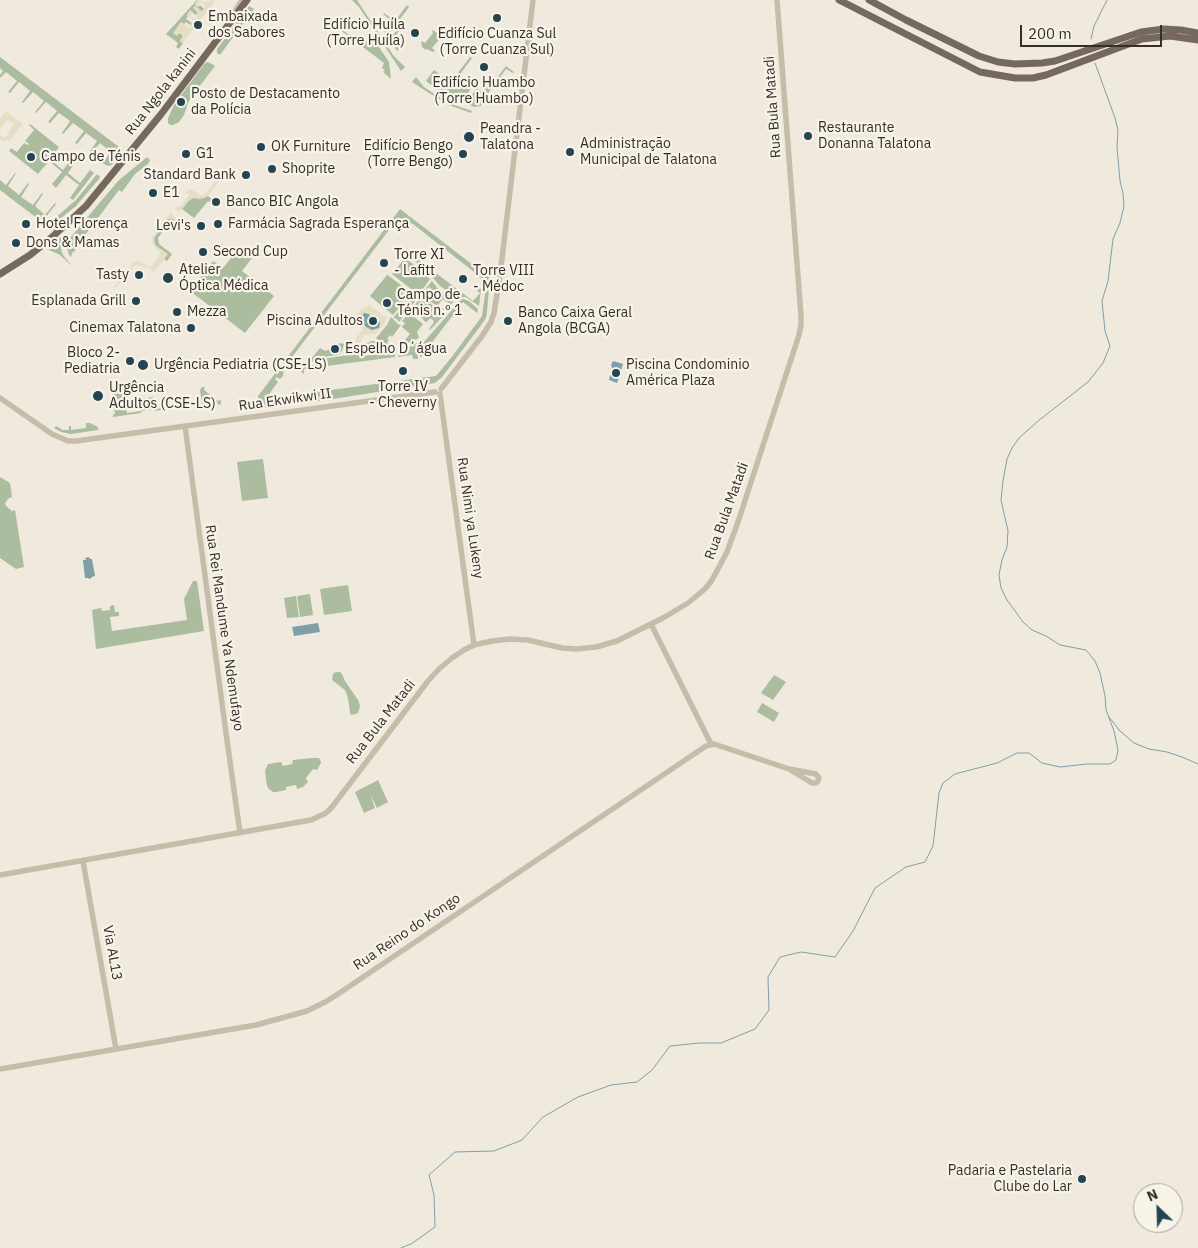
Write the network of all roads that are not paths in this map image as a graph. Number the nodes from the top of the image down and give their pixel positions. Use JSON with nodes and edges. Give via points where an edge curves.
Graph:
{"nodes":[{"id":1,"x":242,"y":0,"type":"edge"},
{"id":2,"x":247,"y":0,"type":"edge"},
{"id":3,"x":533,"y":0,"type":"edge"},
{"id":4,"x":778,"y":0,"type":"edge"},
{"id":5,"x":840,"y":0,"type":"edge"},
{"id":6,"x":847,"y":0,"type":"edge"},
{"id":7,"x":869,"y":0,"type":"edge"},
{"id":8,"x":225,"y":28,"type":"junction"},
{"id":9,"x":1198,"y":33,"type":"edge"},
{"id":10,"x":1198,"y":40,"type":"edge"},
{"id":11,"x":1123,"y":42,"type":"junction"},
{"id":12,"x":986,"y":59,"type":"junction"},
{"id":13,"x":980,"y":72,"type":"junction"},
{"id":14,"x":0,"y":274,"type":"edge"},
{"id":15,"x":439,"y":392,"type":"junction"},
{"id":16,"x":0,"y":398,"type":"edge"},
{"id":17,"x":185,"y":426,"type":"junction"},
{"id":18,"x":651,"y":624,"type":"junction"},
{"id":19,"x":474,"y":646,"type":"junction"},
{"id":20,"x":711,"y":744,"type":"junction"},
{"id":21,"x":789,"y":769,"type":"dead end"},
{"id":22,"x":240,"y":833,"type":"junction"},
{"id":23,"x":83,"y":861,"type":"junction"},
{"id":24,"x":1,"y":875,"type":"edge"},
{"id":25,"x":116,"y":1049,"type":"junction"},
{"id":26,"x":0,"y":1069,"type":"edge"}],
"edges":[{"from":1,"to":8,"type":"street"},
{"from":2,"to":8,"type":"main road","name":"Rua Ngola kanini"},
{"from":3,"to":15,"type":"street","via":[[494,313],[482,336]]},
{"from":4,"to":18,"type":"street","name":"Rua Bula Matadi","via":[[801,316],[799,336],[738,522],[718,570],[697,596]]},
{"from":5,"to":6,"type":"main road"},
{"from":5,"to":13,"type":"main road"},
{"from":7,"to":12,"type":"main road"},
{"from":8,"to":14,"type":"main road","name":"Rua Ngola kanini","via":[[162,113],[86,206],[30,255]]},
{"from":9,"to":11,"type":"main road","via":[[1164,29],[1142,32]]},
{"from":10,"to":11,"type":"main road","via":[[1155,37]]},
{"from":11,"to":12,"type":"main road","via":[[1055,61],[1031,64]]},
{"from":11,"to":13,"type":"main road","via":[[1072,66],[1033,78]]},
{"from":12,"to":13,"type":"main road","via":[[987,69]]},
{"from":15,"to":17,"type":"street","name":"Rua Ekwikwi II"},
{"from":15,"to":19,"type":"street","name":"Rua Nimi ya Lukeny"},
{"from":16,"to":17,"type":"street","name":"Rua Ekwikwi II","via":[[52,434],[68,440]]},
{"from":17,"to":22,"type":"street","name":"Rua Rei Mandume Ya Ndemufayo"},
{"from":18,"to":19,"type":"street","name":"Rua Bula Matadi","via":[[596,648],[562,648],[510,639]]},
{"from":18,"to":20,"type":"street"},
{"from":19,"to":22,"type":"street","name":"Rua Bula Matadi","via":[[452,658],[428,681],[326,813],[311,820]]},
{"from":20,"to":21,"type":"street"},
{"from":20,"to":25,"type":"street","name":"Rua Reino do Kongo","via":[[318,1006],[256,1025]]},
{"from":22,"to":23,"type":"street","name":"Rua Bula Matadi"},
{"from":23,"to":24,"type":"street","name":"Rua Bula Matadi"},
{"from":23,"to":25,"type":"street","name":"Via AL13"},
{"from":25,"to":26,"type":"street","name":"Rua Reino do Kongo"}]}
